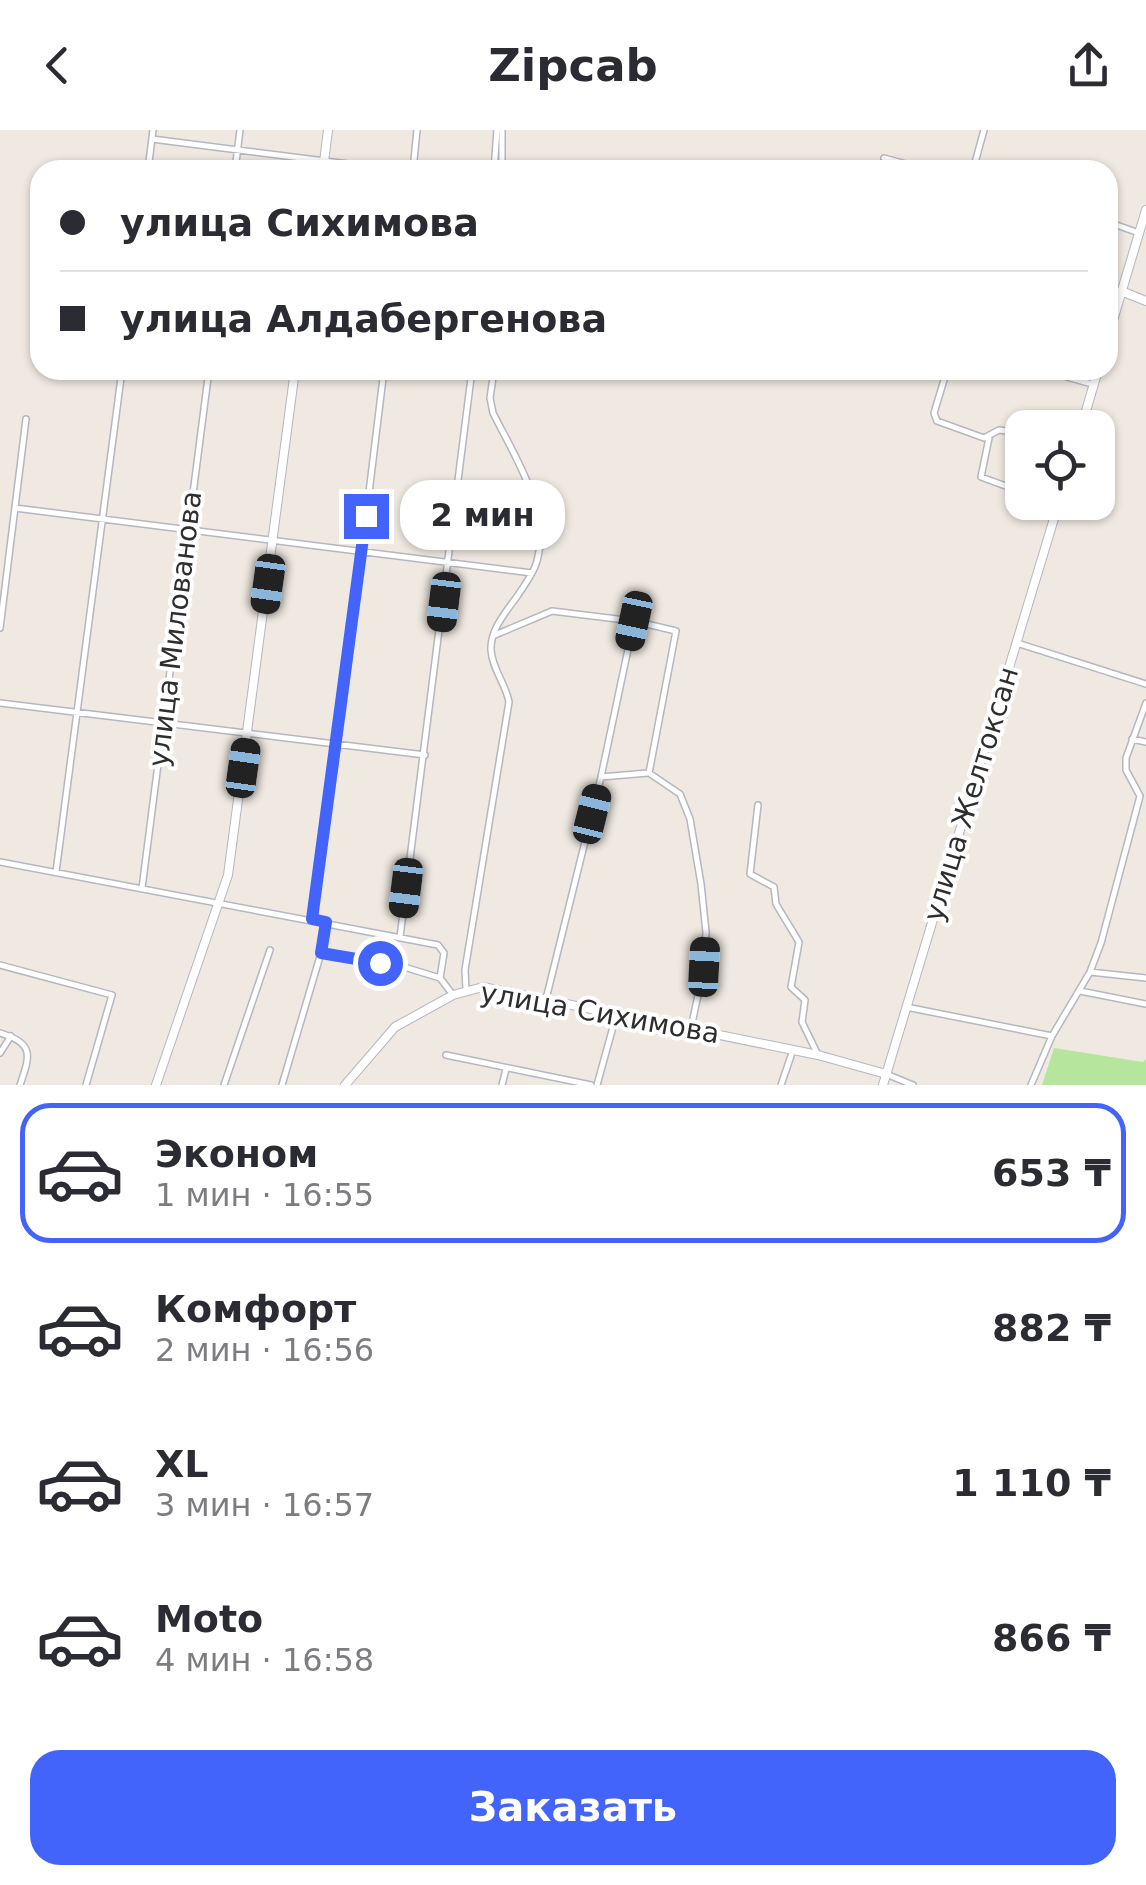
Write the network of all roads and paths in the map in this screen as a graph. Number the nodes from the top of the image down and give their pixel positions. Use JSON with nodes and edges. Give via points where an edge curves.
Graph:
{"nodes":[{"id":1,"x":153,"y":130,"type":"edge"},
{"id":2,"x":240,"y":130,"type":"edge"},
{"id":3,"x":328,"y":130,"type":"edge"},
{"id":4,"x":417,"y":130,"type":"edge"},
{"id":5,"x":499,"y":130,"type":"edge"},
{"id":6,"x":984,"y":130,"type":"edge"},
{"id":7,"x":152,"y":139,"type":"junction"},
{"id":8,"x":238,"y":149,"type":"junction"},
{"id":9,"x":884,"y":158,"type":"dead end"},
{"id":10,"x":149,"y":160,"type":"edge"},
{"id":11,"x":236,"y":160,"type":"edge"},
{"id":12,"x":296,"y":160,"type":"edge"},
{"id":13,"x":324,"y":160,"type":"edge"},
{"id":14,"x":414,"y":160,"type":"edge"},
{"id":15,"x":495,"y":160,"type":"edge"},
{"id":16,"x":501,"y":160,"type":"edge"},
{"id":17,"x":891,"y":160,"type":"edge"},
{"id":18,"x":976,"y":160,"type":"edge"},
{"id":19,"x":1146,"y":210,"type":"edge"},
{"id":20,"x":1118,"y":226,"type":"edge"},
{"id":21,"x":1139,"y":233,"type":"junction"},
{"id":22,"x":1121,"y":291,"type":"junction"},
{"id":23,"x":1146,"y":301,"type":"edge"},
{"id":24,"x":1118,"y":302,"type":"edge"},
{"id":25,"x":121,"y":380,"type":"edge"},
{"id":26,"x":208,"y":380,"type":"edge"},
{"id":27,"x":294,"y":380,"type":"edge"},
{"id":28,"x":383,"y":380,"type":"edge"},
{"id":29,"x":470,"y":380,"type":"edge"},
{"id":30,"x":493,"y":380,"type":"edge"},
{"id":31,"x":944,"y":380,"type":"edge"},
{"id":32,"x":1077,"y":380,"type":"edge"},
{"id":33,"x":1095,"y":380,"type":"edge"},
{"id":34,"x":1094,"y":385,"type":"junction"},
{"id":35,"x":1086,"y":410,"type":"edge"},
{"id":36,"x":26,"y":419,"type":"dead end"},
{"id":37,"x":1005,"y":431,"type":"edge"},
{"id":38,"x":989,"y":438,"type":"junction"},
{"id":39,"x":1005,"y":486,"type":"edge"},
{"id":40,"x":15,"y":508,"type":"junction"},
{"id":41,"x":101,"y":519,"type":"junction"},
{"id":42,"x":1053,"y":520,"type":"edge"},
{"id":43,"x":188,"y":529,"type":"junction"},
{"id":44,"x":274,"y":540,"type":"junction"},
{"id":45,"x":362,"y":552,"type":"junction"},
{"id":46,"x":448,"y":564,"type":"junction"},
{"id":47,"x":532,"y":572,"type":"junction"},
{"id":48,"x":634,"y":621,"type":"junction"},
{"id":49,"x":0,"y":628,"type":"edge"},
{"id":50,"x":492,"y":636,"type":"junction"},
{"id":51,"x":1017,"y":642,"type":"junction"},
{"id":52,"x":1146,"y":684,"type":"edge"},
{"id":53,"x":0,"y":703,"type":"edge"},
{"id":54,"x":1146,"y":703,"type":"edge"},
{"id":55,"x":77,"y":713,"type":"junction"},
{"id":56,"x":163,"y":723,"type":"junction"},
{"id":57,"x":248,"y":733,"type":"junction"},
{"id":58,"x":1132,"y":740,"type":"junction"},
{"id":59,"x":1146,"y":742,"type":"edge"},
{"id":60,"x":338,"y":744,"type":"junction"},
{"id":61,"x":425,"y":755,"type":"junction"},
{"id":62,"x":649,"y":773,"type":"junction"},
{"id":63,"x":602,"y":777,"type":"junction"},
{"id":64,"x":758,"y":805,"type":"dead end"},
{"id":65,"x":0,"y":862,"type":"edge"},
{"id":66,"x":56,"y":872,"type":"junction"},
{"id":67,"x":142,"y":888,"type":"junction"},
{"id":68,"x":221,"y":903,"type":"junction"},
{"id":69,"x":312,"y":919,"type":"junction"},
{"id":70,"x":326,"y":922,"type":"junction"},
{"id":71,"x":400,"y":937,"type":"junction"},
{"id":72,"x":270,"y":950,"type":"dead end"},
{"id":73,"x":321,"y":953,"type":"junction"},
{"id":74,"x":0,"y":964,"type":"edge"},
{"id":75,"x":1090,"y":972,"type":"junction"},
{"id":76,"x":440,"y":978,"type":"junction"},
{"id":77,"x":1146,"y":978,"type":"edge"},
{"id":78,"x":466,"y":989,"type":"junction"},
{"id":79,"x":1080,"y":991,"type":"junction"},
{"id":80,"x":454,"y":995,"type":"junction"},
{"id":81,"x":546,"y":998,"type":"junction"},
{"id":82,"x":1146,"y":1004,"type":"edge"},
{"id":83,"x":906,"y":1008,"type":"junction"},
{"id":84,"x":617,"y":1014,"type":"junction"},
{"id":85,"x":691,"y":1028,"type":"junction"},
{"id":86,"x":0,"y":1033,"type":"edge"},
{"id":87,"x":11,"y":1036,"type":"junction"},
{"id":88,"x":1052,"y":1036,"type":"junction"},
{"id":89,"x":792,"y":1050,"type":"junction"},
{"id":90,"x":0,"y":1053,"type":"edge"},
{"id":91,"x":818,"y":1054,"type":"junction"},
{"id":92,"x":446,"y":1055,"type":"dead end"},
{"id":93,"x":506,"y":1067,"type":"junction"},
{"id":94,"x":886,"y":1074,"type":"junction"},
{"id":95,"x":351,"y":1083,"type":"edge"},
{"id":96,"x":20,"y":1085,"type":"edge"},
{"id":97,"x":86,"y":1085,"type":"edge"},
{"id":98,"x":156,"y":1085,"type":"edge"},
{"id":99,"x":224,"y":1085,"type":"edge"},
{"id":100,"x":282,"y":1085,"type":"edge"},
{"id":101,"x":502,"y":1085,"type":"edge"},
{"id":102,"x":594,"y":1085,"type":"edge"},
{"id":103,"x":782,"y":1085,"type":"edge"},
{"id":104,"x":882,"y":1085,"type":"edge"},
{"id":105,"x":913,"y":1085,"type":"edge"},
{"id":106,"x":1031,"y":1085,"type":"edge"}],
"edges":[{"from":1,"to":7,"type":"street"},
{"from":2,"to":8,"type":"street"},
{"from":3,"to":13,"type":"street"},
{"from":4,"to":14,"type":"street"},
{"from":5,"to":15,"type":"street"},
{"from":5,"to":16,"type":"street"},
{"from":6,"to":18,"type":"street"},
{"from":7,"to":8,"type":"street"},
{"from":7,"to":10,"type":"street"},
{"from":8,"to":11,"type":"street"},
{"from":8,"to":12,"type":"street"},
{"from":9,"to":17,"type":"street"},
{"from":19,"to":21,"type":"street"},
{"from":20,"to":21,"type":"street"},
{"from":21,"to":22,"type":"street"},
{"from":22,"to":23,"type":"street"},
{"from":22,"to":24,"type":"street"},
{"from":25,"to":41,"type":"street"},
{"from":26,"to":43,"type":"street","name":"улица Милованова"},
{"from":27,"to":44,"type":"street"},
{"from":28,"to":45,"type":"street"},
{"from":29,"to":46,"type":"street"},
{"from":30,"to":47,"type":"street","via":[[494,413],[525,478],[538,526]]},
{"from":31,"to":38,"type":"street","via":[[935,418]]},
{"from":32,"to":34,"type":"street"},
{"from":33,"to":34,"type":"street"},
{"from":34,"to":35,"type":"street"},
{"from":36,"to":40,"type":"street"},
{"from":37,"to":38,"type":"street"},
{"from":38,"to":39,"type":"street","via":[[981,478]]},
{"from":40,"to":41,"type":"street"},
{"from":40,"to":49,"type":"street"},
{"from":41,"to":43,"type":"street"},
{"from":41,"to":55,"type":"street"},
{"from":42,"to":51,"type":"street","name":"улица Желтоксан"},
{"from":43,"to":44,"type":"street"},
{"from":43,"to":56,"type":"street","name":"улица Милованова"},
{"from":44,"to":45,"type":"street"},
{"from":44,"to":57,"type":"street"},
{"from":45,"to":46,"type":"street"},
{"from":45,"to":60,"type":"street"},
{"from":46,"to":47,"type":"street"},
{"from":46,"to":61,"type":"street"},
{"from":47,"to":50,"type":"street"},
{"from":48,"to":50,"type":"street","via":[[552,611]]},
{"from":48,"to":62,"type":"street","via":[[676,631]]},
{"from":48,"to":63,"type":"street"},
{"from":50,"to":78,"type":"street","via":[[509,702]]},
{"from":51,"to":52,"type":"street"},
{"from":51,"to":83,"type":"street","name":"улица Желтоксан"},
{"from":53,"to":55,"type":"street"},
{"from":54,"to":58,"type":"street"},
{"from":55,"to":56,"type":"street"},
{"from":55,"to":66,"type":"street"},
{"from":56,"to":57,"type":"street"},
{"from":56,"to":67,"type":"street","name":"улица Милованова"},
{"from":57,"to":60,"type":"street"},
{"from":57,"to":68,"type":"street"},
{"from":58,"to":59,"type":"street"},
{"from":58,"to":75,"type":"street","via":[[1126,770],[1140,796]]},
{"from":60,"to":61,"type":"street"},
{"from":60,"to":69,"type":"street"},
{"from":61,"to":71,"type":"street"},
{"from":62,"to":63,"type":"street"},
{"from":62,"to":85,"type":"street","via":[[680,794],[701,884],[704,967]]},
{"from":63,"to":81,"type":"street"},
{"from":64,"to":91,"type":"street","via":[[750,874],[774,888],[799,942],[791,988],[805,1000],[802,1022]]},
{"from":65,"to":66,"type":"street"},
{"from":66,"to":67,"type":"street"},
{"from":67,"to":68,"type":"street"},
{"from":68,"to":69,"type":"street"},
{"from":68,"to":98,"type":"street"},
{"from":69,"to":70,"type":"street"},
{"from":70,"to":71,"type":"street"},
{"from":70,"to":73,"type":"street"},
{"from":71,"to":76,"type":"street","name":"улица Сихимова","via":[[438,945],[444,953]]},
{"from":72,"to":99,"type":"street"},
{"from":73,"to":76,"type":"street"},
{"from":73,"to":100,"type":"street"},
{"from":74,"to":97,"type":"street","via":[[108,992],[113,1000]]},
{"from":75,"to":77,"type":"street"},
{"from":75,"to":79,"type":"street"},
{"from":76,"to":80,"type":"street","name":"улица Сихимова"},
{"from":78,"to":80,"type":"street","name":"улица Сихимова"},
{"from":78,"to":81,"type":"street","name":"улица Сихимова"},
{"from":79,"to":82,"type":"street"},
{"from":79,"to":88,"type":"street"},
{"from":80,"to":95,"type":"street","via":[[395,1026]]},
{"from":81,"to":84,"type":"street","name":"улица Сихимова"},
{"from":83,"to":88,"type":"street"},
{"from":83,"to":94,"type":"street","name":"улица Желтоксан"},
{"from":84,"to":85,"type":"street","name":"улица Сихимова"},
{"from":84,"to":102,"type":"street"},
{"from":85,"to":89,"type":"street","name":"улица Сихимова"},
{"from":86,"to":87,"type":"street"},
{"from":87,"to":90,"type":"street"},
{"from":87,"to":96,"type":"street","via":[[28,1050]]},
{"from":88,"to":106,"type":"street"},
{"from":89,"to":91,"type":"street","name":"улица Сихимова"},
{"from":89,"to":103,"type":"street"},
{"from":91,"to":94,"type":"street","name":"улица Сихимова"},
{"from":92,"to":93,"type":"street"},
{"from":93,"to":101,"type":"street"},
{"from":93,"to":102,"type":"street"},
{"from":94,"to":104,"type":"street","name":"улица Желтоксан"},
{"from":94,"to":105,"type":"street"}]}
